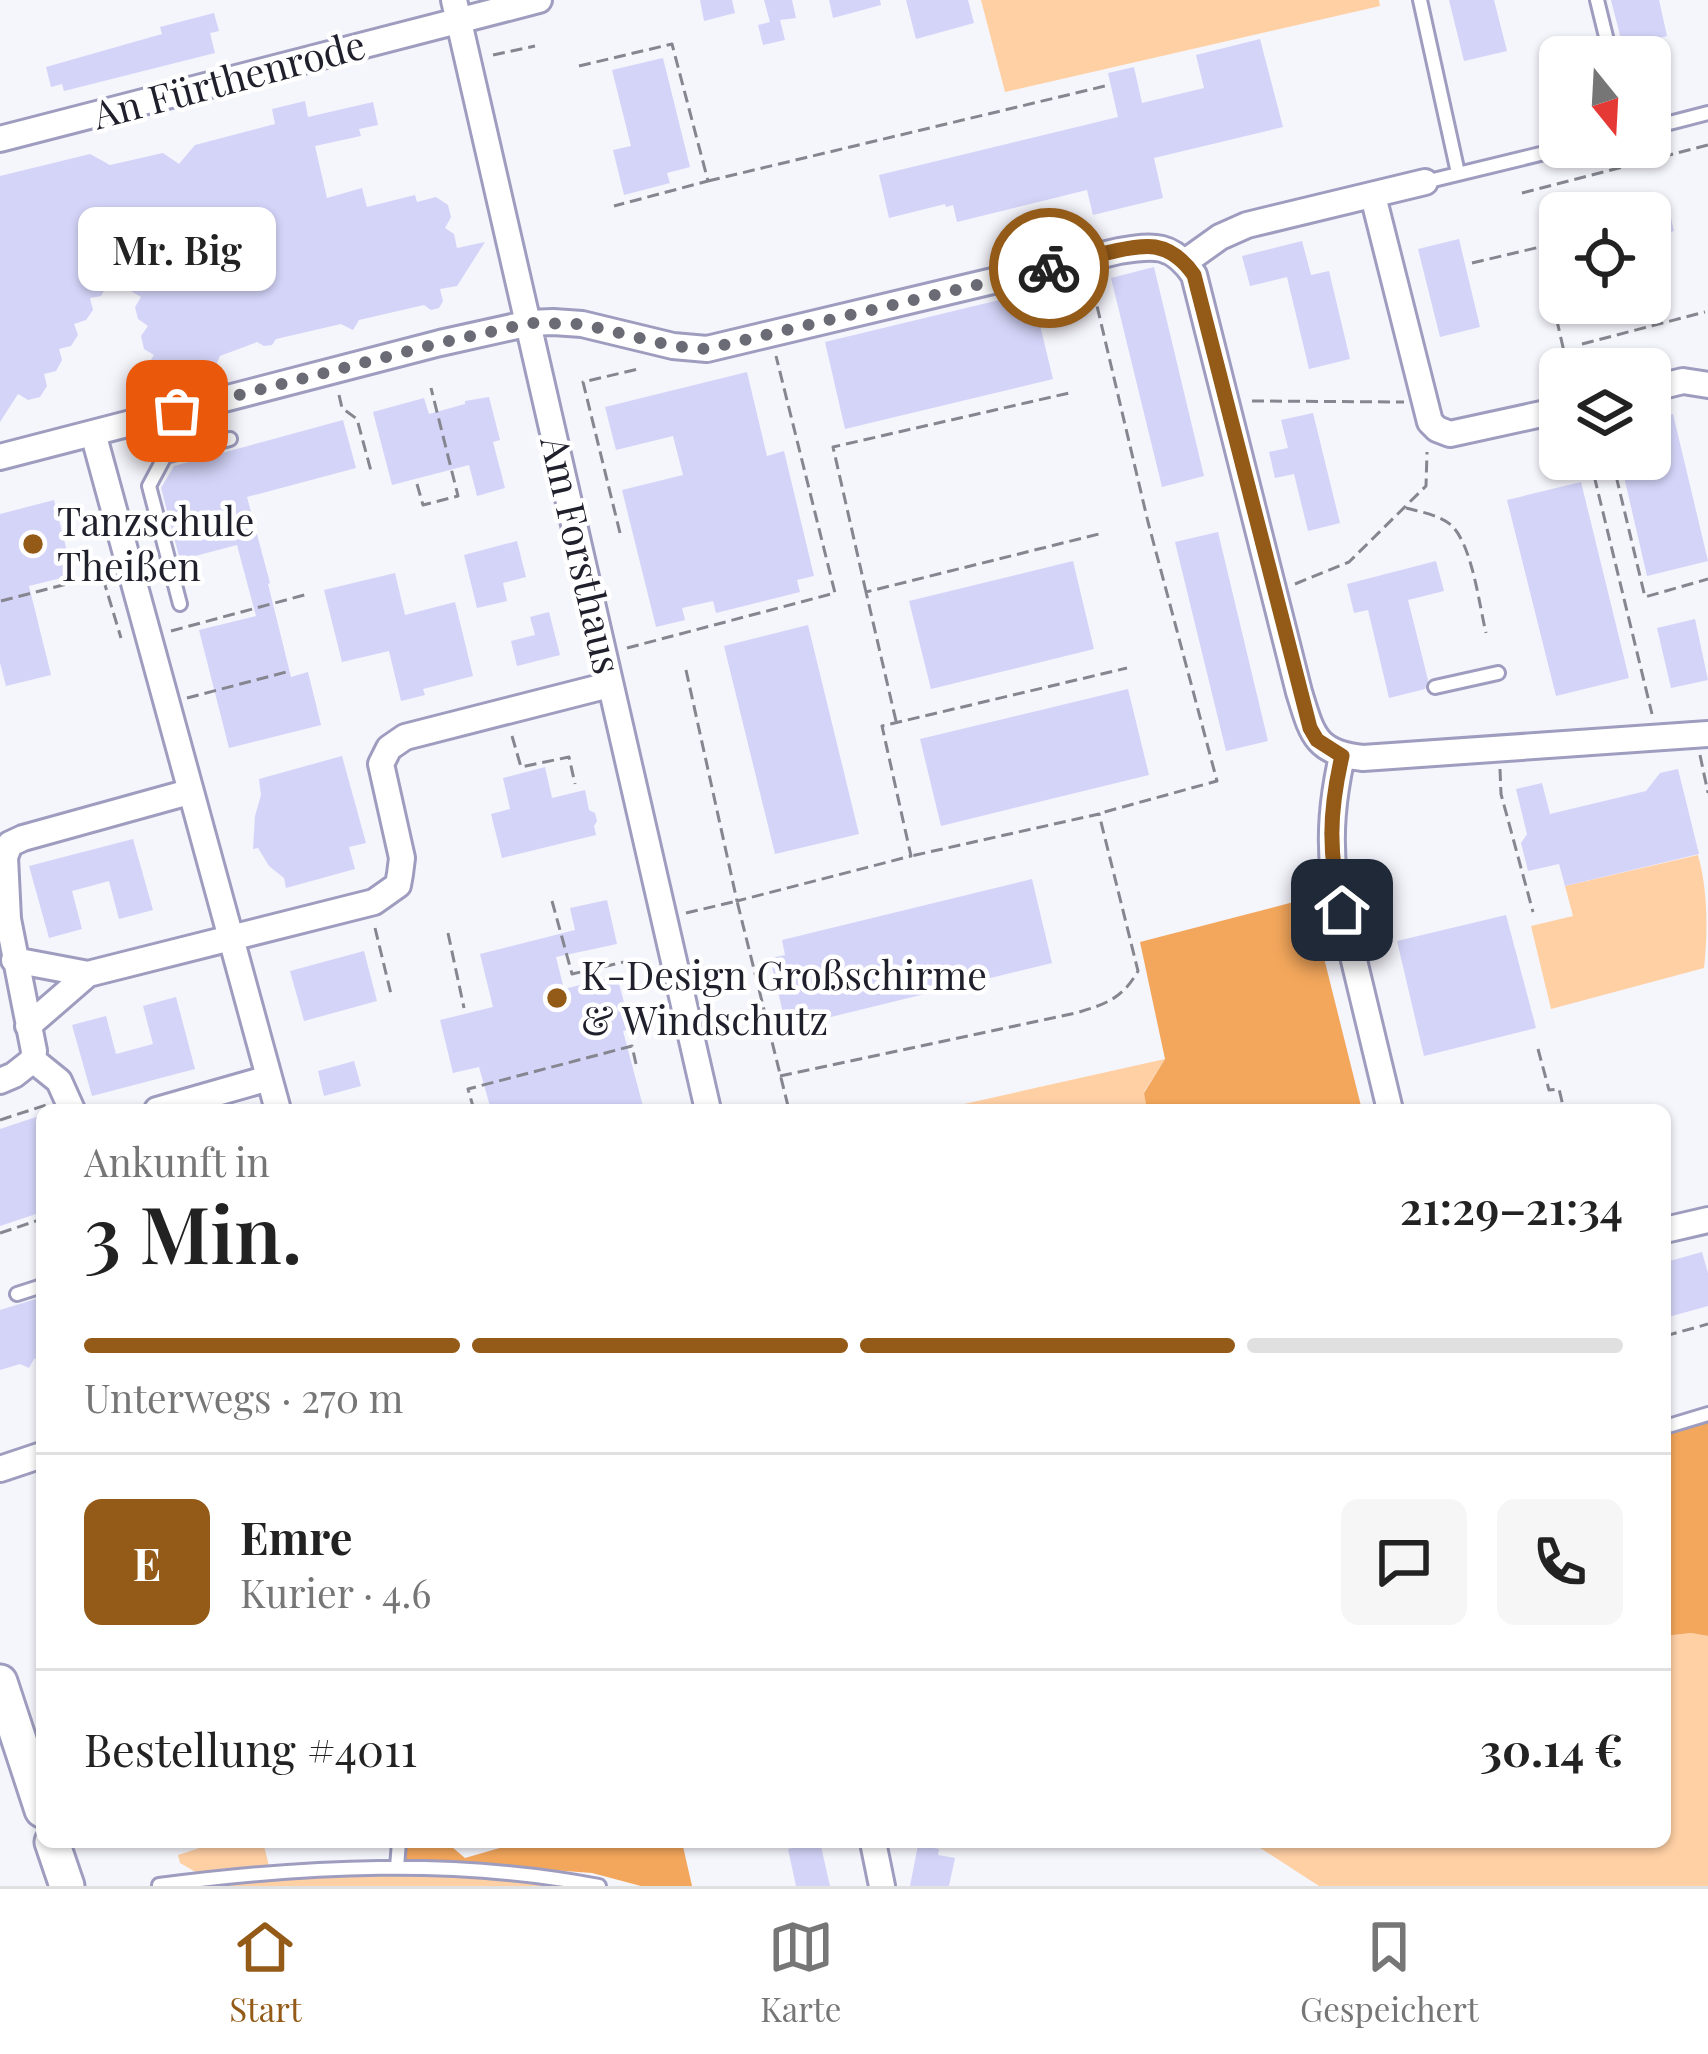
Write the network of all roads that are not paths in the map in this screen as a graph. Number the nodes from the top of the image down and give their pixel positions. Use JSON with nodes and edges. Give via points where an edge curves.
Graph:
{"nodes":[{"id":1,"x":539,"y":0,"type":"edge"},
{"id":2,"x":1420,"y":0,"type":"edge"},
{"id":3,"x":1597,"y":0,"type":"edge"},
{"id":4,"x":456,"y":10,"type":"edge"},
{"id":5,"x":1606,"y":36,"type":"edge"},
{"id":6,"x":1708,"y":113,"type":"edge"},
{"id":7,"x":1671,"y":123,"type":"edge"},
{"id":8,"x":0,"y":140,"type":"edge"},
{"id":9,"x":1539,"y":154,"type":"edge"},
{"id":10,"x":1458,"y":173,"type":"junction"},
{"id":11,"x":1425,"y":182,"type":"joint"},
{"id":12,"x":1372,"y":196,"type":"junction"},
{"id":13,"x":1185,"y":262,"type":"junction"},
{"id":14,"x":530,"y":323,"type":"junction"},
{"id":15,"x":1671,"y":384,"type":"edge"},
{"id":16,"x":1708,"y":385,"type":"edge"},
{"id":17,"x":1539,"y":415,"type":"edge"},
{"id":18,"x":93,"y":433,"type":"junction"},
{"id":19,"x":230,"y":439,"type":"dead end"},
{"id":20,"x":0,"y":457,"type":"edge"},
{"id":21,"x":180,"y":604,"type":"dead end"},
{"id":22,"x":1498,"y":673,"type":"dead end"},
{"id":23,"x":609,"y":685,"type":"junction"},
{"id":24,"x":1435,"y":687,"type":"dead end"},
{"id":25,"x":1702,"y":735,"type":"edge"},
{"id":26,"x":1342,"y":756,"type":"junction"},
{"id":27,"x":190,"y":792,"type":"junction"},
{"id":28,"x":4,"y":920,"type":"edge"},
{"id":29,"x":229,"y":938,"type":"junction"},
{"id":30,"x":14,"y":960,"type":"junction"},
{"id":31,"x":88,"y":974,"type":"junction"},
{"id":32,"x":28,"y":1026,"type":"junction"},
{"id":33,"x":33,"y":1060,"type":"junction"},
{"id":34,"x":268,"y":1078,"type":"junction"},
{"id":35,"x":0,"y":1081,"type":"edge"},
{"id":36,"x":68,"y":1104,"type":"edge"},
{"id":37,"x":178,"y":1104,"type":"edge"},
{"id":38,"x":276,"y":1104,"type":"edge"},
{"id":39,"x":707,"y":1104,"type":"edge"},
{"id":40,"x":1389,"y":1104,"type":"edge"},
{"id":41,"x":1708,"y":1220,"type":"edge"},
{"id":42,"x":1671,"y":1229,"type":"edge"},
{"id":43,"x":36,"y":1288,"type":"edge"},
{"id":44,"x":17,"y":1294,"type":"dead end"},
{"id":45,"x":1708,"y":1414,"type":"edge"},
{"id":46,"x":1671,"y":1425,"type":"edge"},
{"id":47,"x":36,"y":1458,"type":"edge"},
{"id":48,"x":0,"y":1469,"type":"edge"},
{"id":49,"x":0,"y":1682,"type":"edge"},
{"id":50,"x":36,"y":1792,"type":"edge"},
{"id":51,"x":54,"y":1848,"type":"edge"},
{"id":52,"x":399,"y":1848,"type":"edge"},
{"id":53,"x":874,"y":1848,"type":"edge"},
{"id":54,"x":397,"y":1867,"type":"junction"},
{"id":55,"x":159,"y":1885,"type":"edge"},
{"id":56,"x":67,"y":1886,"type":"edge"},
{"id":57,"x":598,"y":1886,"type":"edge"},
{"id":58,"x":882,"y":1886,"type":"edge"}],
"edges":[{"from":1,"to":4,"type":"street","name":"An Fürthenrode"},
{"from":2,"to":10,"type":"lane"},
{"from":3,"to":5,"type":"lane"},
{"from":4,"to":8,"type":"street","name":"An Fürthenrode"},
{"from":4,"to":14,"type":"street","name":"Am Forsthaus"},
{"from":6,"to":7,"type":"lane"},
{"from":9,"to":10,"type":"lane"},
{"from":10,"to":11,"type":"lane"},
{"from":11,"to":12,"type":"street"},
{"from":12,"to":13,"type":"street","via":[[1247,225]]},
{"from":12,"to":17,"type":"street","via":[[1430,422],[1450,434]]},
{"from":13,"to":14,"type":"street","via":[[1152,246],[1119,251],[706,349],[582,324]]},
{"from":13,"to":26,"type":"street","via":[[1310,728]]},
{"from":14,"to":18,"type":"street"},
{"from":14,"to":23,"type":"street","name":"Am Forsthaus"},
{"from":15,"to":16,"type":"street"},
{"from":18,"to":20,"type":"street"},
{"from":18,"to":27,"type":"street"},
{"from":19,"to":21,"type":"lane","via":[[165,456],[149,486]]},
{"from":22,"to":24,"type":"lane"},
{"from":23,"to":29,"type":"street","via":[[388,748],[381,764],[402,858],[398,884],[369,903]]},
{"from":23,"to":39,"type":"street","name":"Am Forsthaus"},
{"from":25,"to":26,"type":"street"},
{"from":26,"to":40,"type":"street","via":[[1333,796],[1334,877]]},
{"from":27,"to":28,"type":"street","via":[[10,844]]},
{"from":27,"to":29,"type":"street"},
{"from":28,"to":30,"type":"street"},
{"from":29,"to":31,"type":"street"},
{"from":29,"to":34,"type":"street"},
{"from":30,"to":31,"type":"street"},
{"from":30,"to":32,"type":"street"},
{"from":31,"to":32,"type":"street"},
{"from":32,"to":33,"type":"street"},
{"from":33,"to":35,"type":"street"},
{"from":33,"to":36,"type":"street","via":[[59,1081]]},
{"from":34,"to":37,"type":"street"},
{"from":34,"to":38,"type":"street"},
{"from":41,"to":42,"type":"street"},
{"from":43,"to":44,"type":"lane"},
{"from":45,"to":46,"type":"lane"},
{"from":47,"to":48,"type":"street"},
{"from":49,"to":50,"type":"street"},
{"from":51,"to":56,"type":"street"},
{"from":52,"to":54,"type":"lane"},
{"from":53,"to":58,"type":"street"},
{"from":54,"to":55,"type":"lane","via":[[277,1870]]},
{"from":54,"to":57,"type":"lane"}]}
